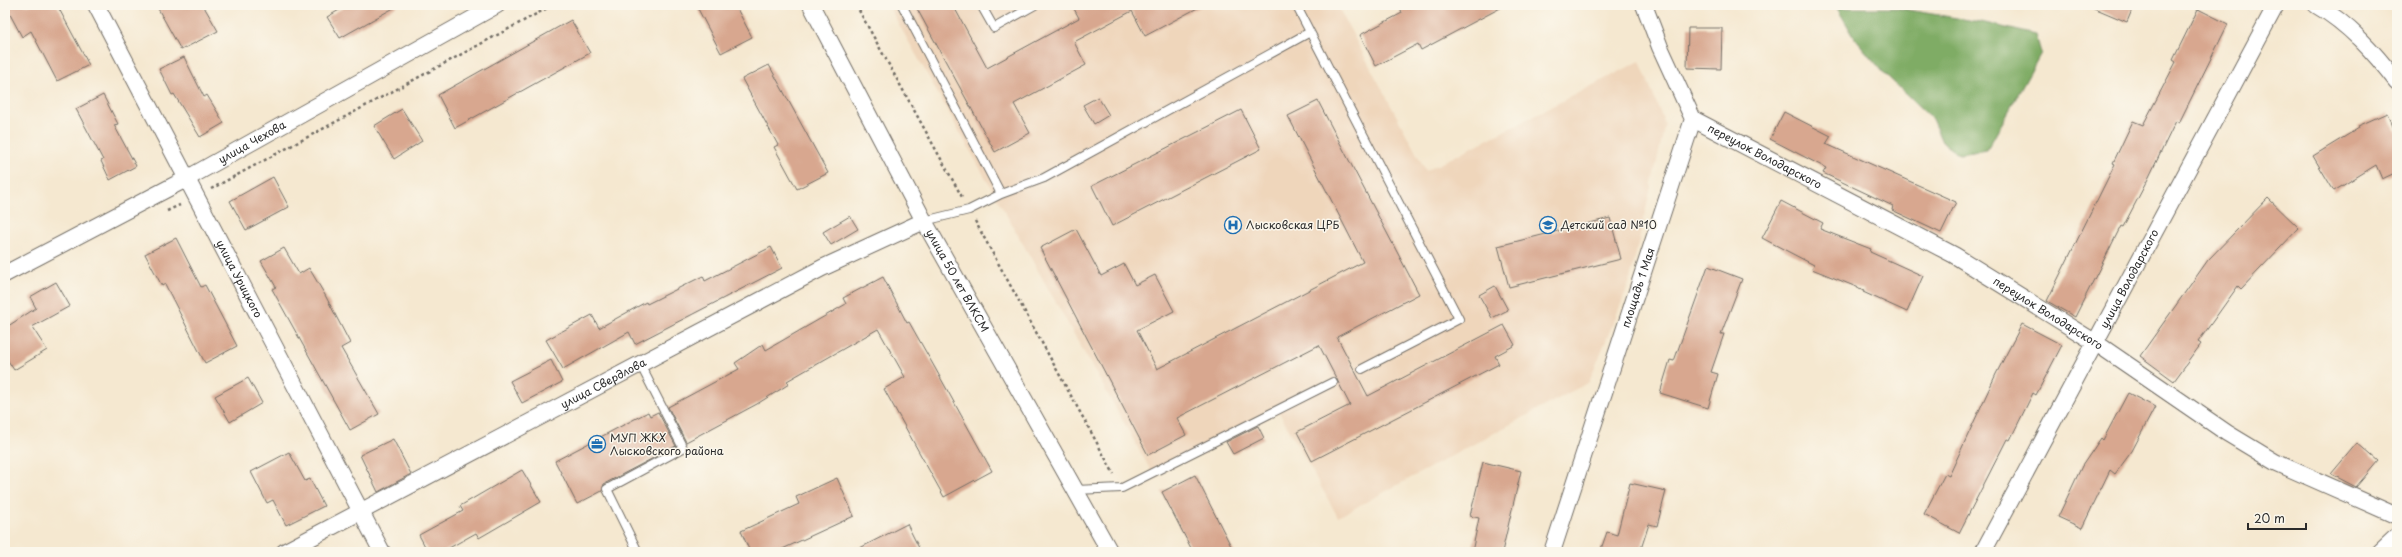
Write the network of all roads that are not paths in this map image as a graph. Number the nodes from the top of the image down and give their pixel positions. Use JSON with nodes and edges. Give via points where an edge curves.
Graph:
{"nodes":[{"id":1,"x":96,"y":5,"type":"edge"},
{"id":2,"x":497,"y":5,"type":"edge"},
{"id":3,"x":811,"y":5,"type":"edge"},
{"id":4,"x":902,"y":5,"type":"edge"},
{"id":5,"x":981,"y":5,"type":"edge"},
{"id":6,"x":1035,"y":5,"type":"edge"},
{"id":7,"x":1296,"y":5,"type":"edge"},
{"id":8,"x":1644,"y":5,"type":"edge"},
{"id":9,"x":2276,"y":5,"type":"edge"},
{"id":10,"x":2316,"y":5,"type":"edge"},
{"id":11,"x":1310,"y":32,"type":"junction"},
{"id":12,"x":2397,"y":82,"type":"edge"},
{"id":13,"x":1693,"y":119,"type":"junction"},
{"id":14,"x":186,"y":179,"type":"junction"},
{"id":15,"x":1001,"y":194,"type":"junction"},
{"id":16,"x":924,"y":221,"type":"junction"},
{"id":17,"x":5,"y":274,"type":"edge"},
{"id":18,"x":2096,"y":343,"type":"junction"},
{"id":19,"x":640,"y":364,"type":"junction"},
{"id":20,"x":1362,"y":369,"type":"dead end"},
{"id":21,"x":1333,"y":382,"type":"dead end"},
{"id":22,"x":1075,"y":490,"type":"junction"},
{"id":23,"x":361,"y":511,"type":"junction"},
{"id":24,"x":2397,"y":516,"type":"edge"},
{"id":25,"x":2397,"y":536,"type":"edge"},
{"id":26,"x":284,"y":552,"type":"edge"},
{"id":27,"x":382,"y":552,"type":"edge"},
{"id":28,"x":638,"y":552,"type":"edge"},
{"id":29,"x":1110,"y":552,"type":"edge"},
{"id":30,"x":1552,"y":552,"type":"edge"},
{"id":31,"x":1983,"y":552,"type":"edge"},
{"id":32,"x":2380,"y":552,"type":"edge"}],
"edges":[{"from":1,"to":14,"type":"street","name":"улица Урицкого"},
{"from":2,"to":14,"type":"street","name":"улица Чехова"},
{"from":3,"to":16,"type":"street","name":"улица 50 лет ВЛКСМ"},
{"from":4,"to":15,"type":"lane"},
{"from":5,"to":6,"type":"lane","via":[[994,28]]},
{"from":7,"to":11,"type":"lane"},
{"from":8,"to":13,"type":"street"},
{"from":9,"to":18,"type":"street","name":"улица Володарского"},
{"from":10,"to":12,"type":"street","via":[[2333,15],[2374,52]]},
{"from":11,"to":15,"type":"lane","via":[[1044,178]]},
{"from":11,"to":20,"type":"lane","via":[[1459,320]]},
{"from":13,"to":18,"type":"street","name":"переулок Володарского","via":[[1954,255]]},
{"from":13,"to":30,"type":"street","name":"площадь 1 Мая"},
{"from":14,"to":17,"type":"street","name":"улица Чехова"},
{"from":14,"to":23,"type":"street","name":"улица Урицкого"},
{"from":15,"to":16,"type":"lane","via":[[969,210]]},
{"from":16,"to":19,"type":"street","name":"улица Свердлова","via":[[822,268]]},
{"from":16,"to":22,"type":"street","name":"улица 50 лет ВЛКСМ"},
{"from":18,"to":24,"type":"street","name":"переулок Володарского","via":[[2227,433],[2275,462]]},
{"from":18,"to":31,"type":"street","name":"улица Володарского"},
{"from":19,"to":23,"type":"street","name":"улица Свердлова"},
{"from":19,"to":28,"type":"lane","via":[[683,448],[607,490]]},
{"from":21,"to":22,"type":"lane","via":[[1122,488]]},
{"from":22,"to":29,"type":"street","name":"улица 50 лет ВЛКСМ"},
{"from":23,"to":26,"type":"street","name":"улица Свердлова"},
{"from":23,"to":27,"type":"street","name":"улица Урицкого"},
{"from":25,"to":32,"type":"street"}]}
